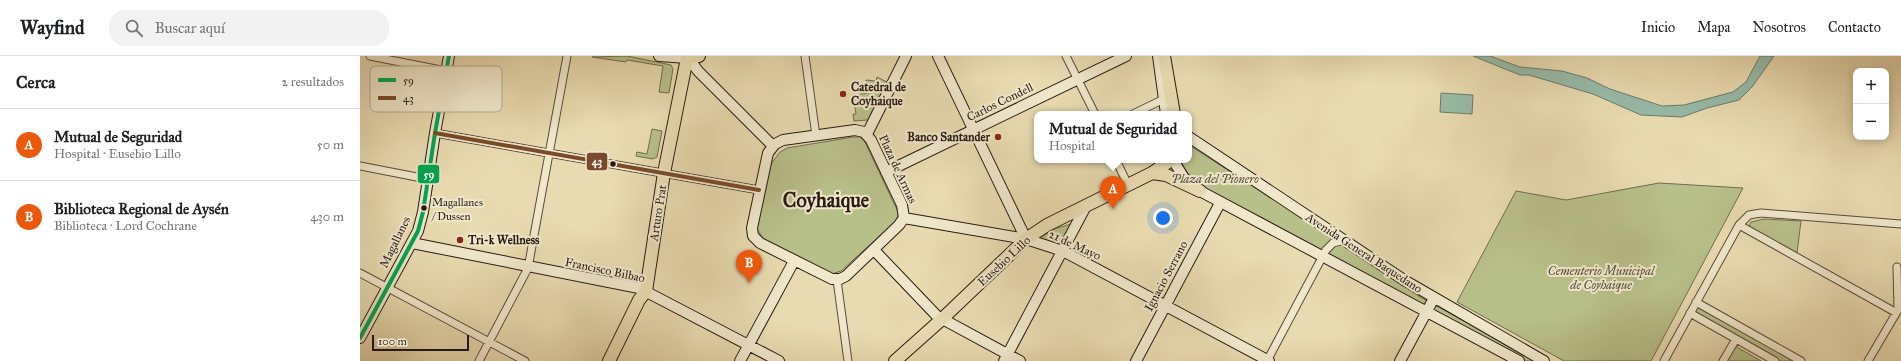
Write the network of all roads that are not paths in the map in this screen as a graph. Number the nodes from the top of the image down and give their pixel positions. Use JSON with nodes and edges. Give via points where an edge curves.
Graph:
{"nodes":[{"id":1,"x":370,"y":56,"type":"edge"},
{"id":2,"x":449,"y":56,"type":"edge"},
{"id":3,"x":567,"y":56,"type":"edge"},
{"id":4,"x":660,"y":56,"type":"edge"},
{"id":5,"x":805,"y":56,"type":"edge"},
{"id":6,"x":906,"y":56,"type":"edge"},
{"id":7,"x":938,"y":56,"type":"edge"},
{"id":8,"x":1066,"y":56,"type":"edge"},
{"id":9,"x":1126,"y":56,"type":"edge"},
{"id":10,"x":1158,"y":56,"type":"edge"},
{"id":11,"x":1164,"y":56,"type":"edge"},
{"id":12,"x":691,"y":57,"type":"edge"},
{"id":13,"x":421,"y":66,"type":"edge"},
{"id":14,"x":447,"y":66,"type":"edge"},
{"id":15,"x":1077,"y":80,"type":"junction"},
{"id":16,"x":1164,"y":99,"type":"junction"},
{"id":17,"x":1093,"y":111,"type":"edge"},
{"id":18,"x":1139,"y":111,"type":"edge"},
{"id":19,"x":1166,"y":111,"type":"edge"},
{"id":20,"x":1173,"y":111,"type":"edge"},
{"id":21,"x":439,"y":112,"type":"edge"},
{"id":22,"x":974,"y":130,"type":"junction"},
{"id":23,"x":435,"y":133,"type":"junction"},
{"id":24,"x":867,"y":134,"type":"junction"},
{"id":25,"x":816,"y":136,"type":"junction"},
{"id":26,"x":1192,"y":139,"type":"edge"},
{"id":27,"x":772,"y":146,"type":"junction"},
{"id":28,"x":550,"y":153,"type":"junction"},
{"id":29,"x":1117,"y":163,"type":"edge"},
{"id":30,"x":1167,"y":163,"type":"edge"},
{"id":31,"x":1174,"y":163,"type":"edge"},
{"id":32,"x":360,"y":166,"type":"edge"},
{"id":33,"x":886,"y":172,"type":"junction"},
{"id":34,"x":664,"y":173,"type":"junction"},
{"id":35,"x":1152,"y":173,"type":"junction"},
{"id":36,"x":427,"y":179,"type":"junction"},
{"id":37,"x":1128,"y":185,"type":"junction"},
{"id":38,"x":759,"y":190,"type":"junction"},
{"id":39,"x":1200,"y":191,"type":"junction"},
{"id":40,"x":1220,"y":202,"type":"junction"},
{"id":41,"x":1086,"y":206,"type":"junction"},
{"id":42,"x":904,"y":218,"type":"junction"},
{"id":43,"x":1901,"y":224,"type":"edge"},
{"id":44,"x":1739,"y":225,"type":"junction"},
{"id":45,"x":1026,"y":239,"type":"junction"},
{"id":46,"x":1344,"y":240,"type":"junction"},
{"id":47,"x":412,"y":243,"type":"junction"},
{"id":48,"x":874,"y":250,"type":"junction"},
{"id":49,"x":1063,"y":252,"type":"junction"},
{"id":50,"x":1322,"y":258,"type":"junction"},
{"id":51,"x":794,"y":261,"type":"junction"},
{"id":52,"x":1897,"y":267,"type":"dead end"},
{"id":53,"x":528,"y":268,"type":"junction"},
{"id":54,"x":360,"y":273,"type":"edge"},
{"id":55,"x":837,"y":280,"type":"junction"},
{"id":56,"x":387,"y":288,"type":"junction"},
{"id":57,"x":646,"y":292,"type":"junction"},
{"id":58,"x":1434,"y":298,"type":"junction"},
{"id":59,"x":1696,"y":302,"type":"junction"},
{"id":60,"x":1165,"y":305,"type":"junction"},
{"id":61,"x":1426,"y":312,"type":"junction"},
{"id":62,"x":1898,"y":312,"type":"edge"},
{"id":63,"x":1690,"y":314,"type":"junction"},
{"id":64,"x":942,"y":319,"type":"junction"},
{"id":65,"x":360,"y":338,"type":"edge"},
{"id":66,"x":1736,"y":339,"type":"junction"},
{"id":67,"x":489,"y":343,"type":"junction"},
{"id":68,"x":749,"y":345,"type":"junction"},
{"id":69,"x":1006,"y":358,"type":"edge"},
{"id":70,"x":1764,"y":358,"type":"edge"},
{"id":71,"x":1537,"y":359,"type":"edge"},
{"id":72,"x":479,"y":361,"type":"edge"},
{"id":73,"x":524,"y":361,"type":"edge"},
{"id":74,"x":609,"y":361,"type":"edge"},
{"id":75,"x":740,"y":361,"type":"edge"},
{"id":76,"x":779,"y":361,"type":"edge"},
{"id":77,"x":848,"y":361,"type":"edge"},
{"id":78,"x":895,"y":361,"type":"edge"},
{"id":79,"x":1020,"y":361,"type":"edge"},
{"id":80,"x":1136,"y":361,"type":"edge"},
{"id":81,"x":1268,"y":361,"type":"edge"},
{"id":82,"x":1400,"y":361,"type":"edge"},
{"id":83,"x":1519,"y":361,"type":"edge"},
{"id":84,"x":1664,"y":361,"type":"edge"},
{"id":85,"x":1723,"y":361,"type":"edge"},
{"id":86,"x":1775,"y":361,"type":"edge"},
{"id":87,"x":1801,"y":361,"type":"edge"},
{"id":88,"x":1868,"y":361,"type":"edge"}],
"edges":[{"from":1,"to":13,"type":"street"},
{"from":2,"to":14,"type":"street","name":"Magallanes"},
{"from":3,"to":28,"type":"street"},
{"from":4,"to":12,"type":"street"},
{"from":5,"to":25,"type":"street"},
{"from":6,"to":24,"type":"street"},
{"from":7,"to":22,"type":"street"},
{"from":8,"to":15,"type":"street"},
{"from":9,"to":15,"type":"street","name":"Carlos Condell"},
{"from":10,"to":16,"type":"street"},
{"from":11,"to":20,"type":"main road"},
{"from":12,"to":27,"type":"street","via":[[698,71]]},
{"from":12,"to":34,"type":"main road","name":"Arturo Prat"},
{"from":15,"to":17,"type":"street"},
{"from":15,"to":22,"type":"street","name":"Carlos Condell"},
{"from":16,"to":18,"type":"street"},
{"from":16,"to":19,"type":"street"},
{"from":21,"to":23,"type":"street","name":"Magallanes"},
{"from":22,"to":33,"type":"street","name":"Carlos Condell"},
{"from":22,"to":45,"type":"street"},
{"from":23,"to":28,"type":"street"},
{"from":23,"to":36,"type":"street","name":"Magallanes"},
{"from":24,"to":25,"type":"street","name":"Plaza de Armas","via":[[858,130]]},
{"from":24,"to":33,"type":"street","name":"Plaza de Armas"},
{"from":25,"to":27,"type":"street","name":"Plaza de Armas","via":[[783,140]]},
{"from":26,"to":46,"type":"street","name":"Avenida General Baquedano"},
{"from":27,"to":38,"type":"street"},
{"from":28,"to":34,"type":"street"},
{"from":28,"to":53,"type":"street"},
{"from":29,"to":37,"type":"street"},
{"from":30,"to":35,"type":"main road","name":"Eusebio Lillo"},
{"from":31,"to":39,"type":"street","name":"Avenida General Baquedano","via":[[1184,178]]},
{"from":32,"to":36,"type":"street"},
{"from":33,"to":42,"type":"street","name":"Plaza de Armas","via":[[902,205]]},
{"from":34,"to":38,"type":"street"},
{"from":34,"to":57,"type":"main road","name":"Arturo Prat"},
{"from":35,"to":37,"type":"main road","name":"Eusebio Lillo"},
{"from":35,"to":39,"type":"main road","via":[[1166,175]]},
{"from":36,"to":47,"type":"street","name":"Magallanes","via":[[423,212]]},
{"from":37,"to":41,"type":"main road","name":"Eusebio Lillo"},
{"from":38,"to":51,"type":"street","via":[[752,228],[753,236],[760,243]]},
{"from":39,"to":40,"type":"street","name":"Avenida General Baquedano"},
{"from":40,"to":50,"type":"street","name":"Avenida General Baquedano"},
{"from":40,"to":60,"type":"street","name":"Ignacio Serrano"},
{"from":41,"to":45,"type":"main road","name":"Eusebio Lillo","via":[[1047,225]]},
{"from":41,"to":49,"type":"street"},
{"from":42,"to":45,"type":"street","name":"21 de Mayo"},
{"from":42,"to":48,"type":"street","name":"Plaza de Armas"},
{"from":43,"to":44,"type":"street","via":[[1761,213],[1749,215]]},
{"from":44,"to":59,"type":"street"},
{"from":44,"to":62,"type":"street"},
{"from":45,"to":49,"type":"street","name":"21 de Mayo"},
{"from":45,"to":64,"type":"main road","name":"Eusebio Lillo"},
{"from":46,"to":50,"type":"street","via":[[1330,245]]},
{"from":46,"to":58,"type":"street","name":"Avenida General Baquedano"},
{"from":47,"to":53,"type":"street","name":"Francisco Bilbao"},
{"from":47,"to":56,"type":"street","name":"Magallanes"},
{"from":48,"to":55,"type":"street","name":"Plaza de Armas","via":[[846,276]]},
{"from":48,"to":64,"type":"street"},
{"from":49,"to":60,"type":"street","name":"21 de Mayo"},
{"from":49,"to":69,"type":"street"},
{"from":50,"to":61,"type":"street","name":"Avenida General Baquedano"},
{"from":50,"to":81,"type":"street"},
{"from":51,"to":55,"type":"street"},
{"from":51,"to":68,"type":"street"},
{"from":52,"to":62,"type":"street"},
{"from":53,"to":57,"type":"street","name":"Francisco Bilbao","via":[[628,286]]},
{"from":53,"to":67,"type":"street"},
{"from":54,"to":56,"type":"street"},
{"from":55,"to":77,"type":"street"},
{"from":56,"to":65,"type":"street","name":"Magallanes"},
{"from":56,"to":67,"type":"street"},
{"from":57,"to":68,"type":"street","name":"Francisco Bilbao"},
{"from":57,"to":74,"type":"main road","name":"Arturo Prat"},
{"from":58,"to":61,"type":"street"},
{"from":58,"to":71,"type":"street","name":"Avenida General Baquedano"},
{"from":59,"to":63,"type":"street"},
{"from":59,"to":87,"type":"street"},
{"from":60,"to":80,"type":"street","name":"Ignacio Serrano"},
{"from":60,"to":81,"type":"street","name":"21 de Mayo"},
{"from":61,"to":82,"type":"street"},
{"from":61,"to":83,"type":"street","name":"Avenida General Baquedano"},
{"from":62,"to":88,"type":"street"},
{"from":63,"to":66,"type":"street"},
{"from":63,"to":84,"type":"street"},
{"from":64,"to":69,"type":"street"},
{"from":64,"to":78,"type":"main road","name":"Eusebio Lillo"},
{"from":66,"to":70,"type":"street"},
{"from":66,"to":85,"type":"street"},
{"from":67,"to":72,"type":"street"},
{"from":67,"to":73,"type":"street"},
{"from":68,"to":75,"type":"street"},
{"from":68,"to":76,"type":"street","name":"Francisco Bilbao"},
{"from":69,"to":79,"type":"street"},
{"from":70,"to":86,"type":"street"}]}
